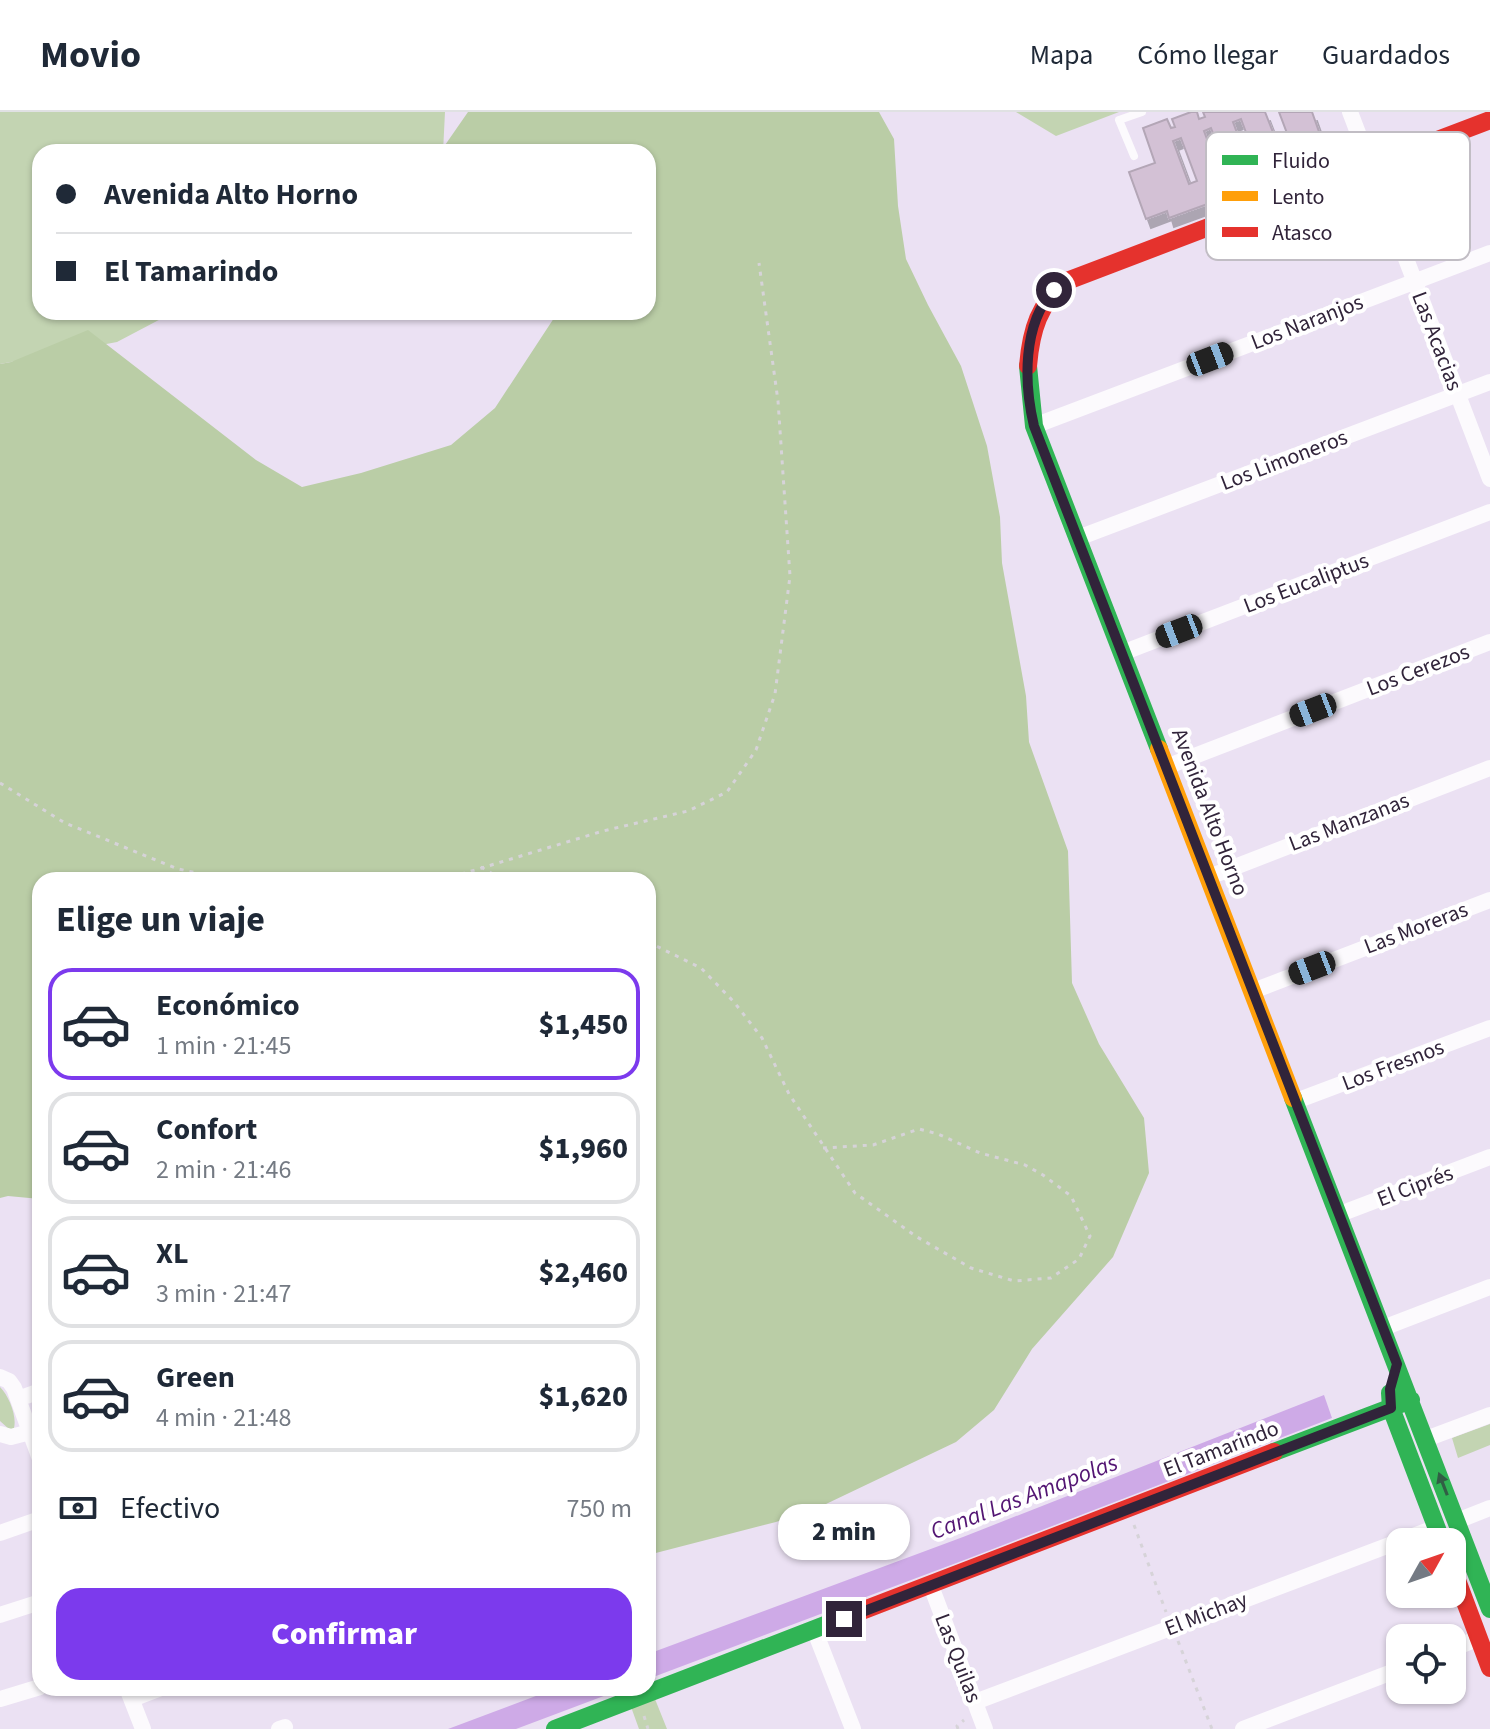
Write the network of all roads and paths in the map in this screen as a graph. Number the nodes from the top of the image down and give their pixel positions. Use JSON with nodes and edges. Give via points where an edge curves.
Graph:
{"nodes":[{"id":1,"x":1142,"y":112,"type":"edge"},
{"id":2,"x":1350,"y":112,"type":"edge"},
{"id":3,"x":1490,"y":120,"type":"edge"},
{"id":4,"x":1358,"y":132,"type":"edge"},
{"id":5,"x":1458,"y":132,"type":"edge"},
{"id":6,"x":1134,"y":156,"type":"dead end"},
{"id":7,"x":1206,"y":228,"type":"edge"},
{"id":8,"x":1490,"y":253,"type":"edge"},
{"id":9,"x":1407,"y":260,"type":"edge"},
{"id":10,"x":759,"y":263,"type":"dead end"},
{"id":11,"x":1415,"y":282,"type":"junction"},
{"id":12,"x":1490,"y":382,"type":"edge"},
{"id":13,"x":1457,"y":394,"type":"junction"},
{"id":14,"x":1034,"y":426,"type":"junction"},
{"id":15,"x":1490,"y":479,"type":"edge"},
{"id":16,"x":1490,"y":512,"type":"edge"},
{"id":17,"x":1078,"y":538,"type":"junction"},
{"id":18,"x":1490,"y":642,"type":"edge"},
{"id":19,"x":1122,"y":653,"type":"junction"},
{"id":20,"x":1166,"y":767,"type":"junction"},
{"id":21,"x":1490,"y":768,"type":"edge"},
{"id":22,"x":0,"y":783,"type":"edge"},
{"id":23,"x":481,"y":867,"type":"junction"},
{"id":24,"x":192,"y":872,"type":"edge"},
{"id":25,"x":466,"y":872,"type":"edge"},
{"id":26,"x":489,"y":872,"type":"edge"},
{"id":27,"x":1209,"y":877,"type":"junction"},
{"id":28,"x":1490,"y":900,"type":"edge"},
{"id":29,"x":656,"y":946,"type":"edge"},
{"id":30,"x":1253,"y":991,"type":"junction"},
{"id":31,"x":1490,"y":1028,"type":"edge"},
{"id":32,"x":1296,"y":1101,"type":"junction"},
{"id":33,"x":823,"y":1148,"type":"junction"},
{"id":34,"x":1490,"y":1157,"type":"edge"},
{"id":35,"x":1340,"y":1214,"type":"junction"},
{"id":36,"x":1490,"y":1287,"type":"edge"},
{"id":37,"x":1383,"y":1328,"type":"junction"},
{"id":38,"x":1397,"y":1364,"type":"junction"},
{"id":39,"x":0,"y":1377,"type":"edge"},
{"id":40,"x":32,"y":1394,"type":"edge"},
{"id":41,"x":18,"y":1399,"type":"junction"},
{"id":42,"x":1411,"y":1400,"type":"junction"},
{"id":43,"x":1391,"y":1408,"type":"junction"},
{"id":44,"x":1490,"y":1415,"type":"edge"},
{"id":45,"x":30,"y":1432,"type":"junction"},
{"id":46,"x":32,"y":1437,"type":"edge"},
{"id":47,"x":2,"y":1438,"type":"edge"},
{"id":48,"x":1426,"y":1439,"type":"junction"},
{"id":49,"x":1490,"y":1508,"type":"edge"},
{"id":50,"x":1457,"y":1521,"type":"junction"},
{"id":51,"x":32,"y":1522,"type":"edge"},
{"id":52,"x":1438,"y":1528,"type":"edge"},
{"id":53,"x":0,"y":1533,"type":"edge"},
{"id":54,"x":1386,"y":1554,"type":"edge"},
{"id":55,"x":931,"y":1586,"type":"junction"},
{"id":56,"x":1466,"y":1604,"type":"edge"},
{"id":57,"x":32,"y":1605,"type":"edge"},
{"id":58,"x":1490,"y":1609,"type":"edge"},
{"id":59,"x":0,"y":1615,"type":"edge"},
{"id":60,"x":814,"y":1629,"type":"junction"},
{"id":61,"x":1479,"y":1638,"type":"junction"},
{"id":62,"x":1466,"y":1643,"type":"edge"},
{"id":63,"x":1490,"y":1668,"type":"edge"},
{"id":64,"x":1386,"y":1674,"type":"edge"},
{"id":65,"x":32,"y":1689,"type":"edge"},
{"id":66,"x":656,"y":1690,"type":"edge"},
{"id":67,"x":131,"y":1696,"type":"edge"},
{"id":68,"x":640,"y":1696,"type":"edge"},
{"id":69,"x":0,"y":1699,"type":"edge"},
{"id":70,"x":975,"y":1702,"type":"junction"},
{"id":71,"x":143,"y":1729,"type":"edge"},
{"id":72,"x":555,"y":1729,"type":"edge"},
{"id":73,"x":853,"y":1729,"type":"edge"},
{"id":74,"x":985,"y":1729,"type":"edge"},
{"id":75,"x":1243,"y":1729,"type":"edge"}],
"edges":[{"from":1,"to":6,"type":"lane","via":[[1119,120]]},
{"from":2,"to":4,"type":"street","name":"Las Acacias"},
{"from":3,"to":5,"type":"street"},
{"from":7,"to":14,"type":"street","name":"Avenida Alto Horno","via":[[1054,290],[1032,338],[1027,374]]},
{"from":8,"to":11,"type":"street","name":"Los Naranjos"},
{"from":9,"to":11,"type":"street","name":"Las Acacias"},
{"from":10,"to":23,"type":"path","via":[[778,401],[790,576],[775,694],[756,750],[727,792],[688,811]]},
{"from":11,"to":13,"type":"street","name":"Las Acacias"},
{"from":11,"to":14,"type":"street","name":"Los Naranjos"},
{"from":12,"to":13,"type":"street","name":"Los Limoneros"},
{"from":13,"to":15,"type":"street","name":"Las Acacias"},
{"from":13,"to":17,"type":"street","name":"Los Limoneros"},
{"from":14,"to":17,"type":"street","name":"Avenida Alto Horno"},
{"from":16,"to":19,"type":"street","name":"Los Eucaliptus"},
{"from":17,"to":19,"type":"street","name":"Avenida Alto Horno"},
{"from":18,"to":20,"type":"street","name":"Los Cerezos"},
{"from":19,"to":20,"type":"street","name":"Avenida Alto Horno"},
{"from":20,"to":27,"type":"street","name":"Avenida Alto Horno"},
{"from":21,"to":27,"type":"street","name":"Las Manzanas"},
{"from":22,"to":24,"type":"path","via":[[65,823]]},
{"from":23,"to":25,"type":"path"},
{"from":23,"to":26,"type":"path"},
{"from":27,"to":30,"type":"street","name":"Avenida Alto Horno"},
{"from":28,"to":30,"type":"street","name":"Las Moreras"},
{"from":29,"to":33,"type":"path","via":[[701,968],[734,1002],[762,1038]]},
{"from":30,"to":32,"type":"street","name":"Avenida Alto Horno"},
{"from":31,"to":32,"type":"street","name":"Los Fresnos"},
{"from":32,"to":35,"type":"street","name":"Avenida Alto Horno"},
{"from":33,"to":33,"type":"path","via":[[855,1193],[971,1268],[1014,1281],[1051,1278],[1079,1259],[1090,1236],[1071,1196],[1043,1175],[938,1134],[919,1129],[873,1145]]},
{"from":34,"to":35,"type":"street","name":"El Ciprés"},
{"from":35,"to":37,"type":"street","name":"Avenida Alto Horno"},
{"from":36,"to":37,"type":"street"},
{"from":37,"to":38,"type":"street","name":"Avenida Alto Horno"},
{"from":38,"to":42,"type":"street","name":"Avenida Alto Horno"},
{"from":38,"to":43,"type":"street"},
{"from":39,"to":41,"type":"street","via":[[12,1384]]},
{"from":40,"to":41,"type":"street"},
{"from":41,"to":45,"type":"street"},
{"from":42,"to":43,"type":"street","name":"El Tamarindo"},
{"from":42,"to":48,"type":"street","name":"Avenida Alto Horno"},
{"from":43,"to":52,"type":"street"},
{"from":43,"to":55,"type":"street","name":"El Tamarindo"},
{"from":44,"to":48,"type":"street"},
{"from":45,"to":46,"type":"street"},
{"from":45,"to":47,"type":"street"},
{"from":50,"to":48,"type":"street","name":"Avenida Alto Horno","one_way":true},
{"from":49,"to":50,"type":"street"},
{"from":50,"to":58,"type":"street","name":"Avenida Alto Horno"},
{"from":51,"to":53,"type":"street"},
{"from":54,"to":70,"type":"street","name":"El Michay"},
{"from":55,"to":60,"type":"street","name":"El Tamarindo"},
{"from":55,"to":70,"type":"street","name":"Las Quilas"},
{"from":56,"to":61,"type":"street"},
{"from":57,"to":59,"type":"street"},
{"from":60,"to":66,"type":"street","name":"El Tamarindo"},
{"from":60,"to":73,"type":"street"},
{"from":61,"to":62,"type":"street"},
{"from":61,"to":63,"type":"street"},
{"from":64,"to":75,"type":"street"},
{"from":65,"to":69,"type":"street"},
{"from":67,"to":71,"type":"street"},
{"from":68,"to":72,"type":"street","name":"El Tamarindo"},
{"from":70,"to":74,"type":"street","name":"Las Quilas"}]}
